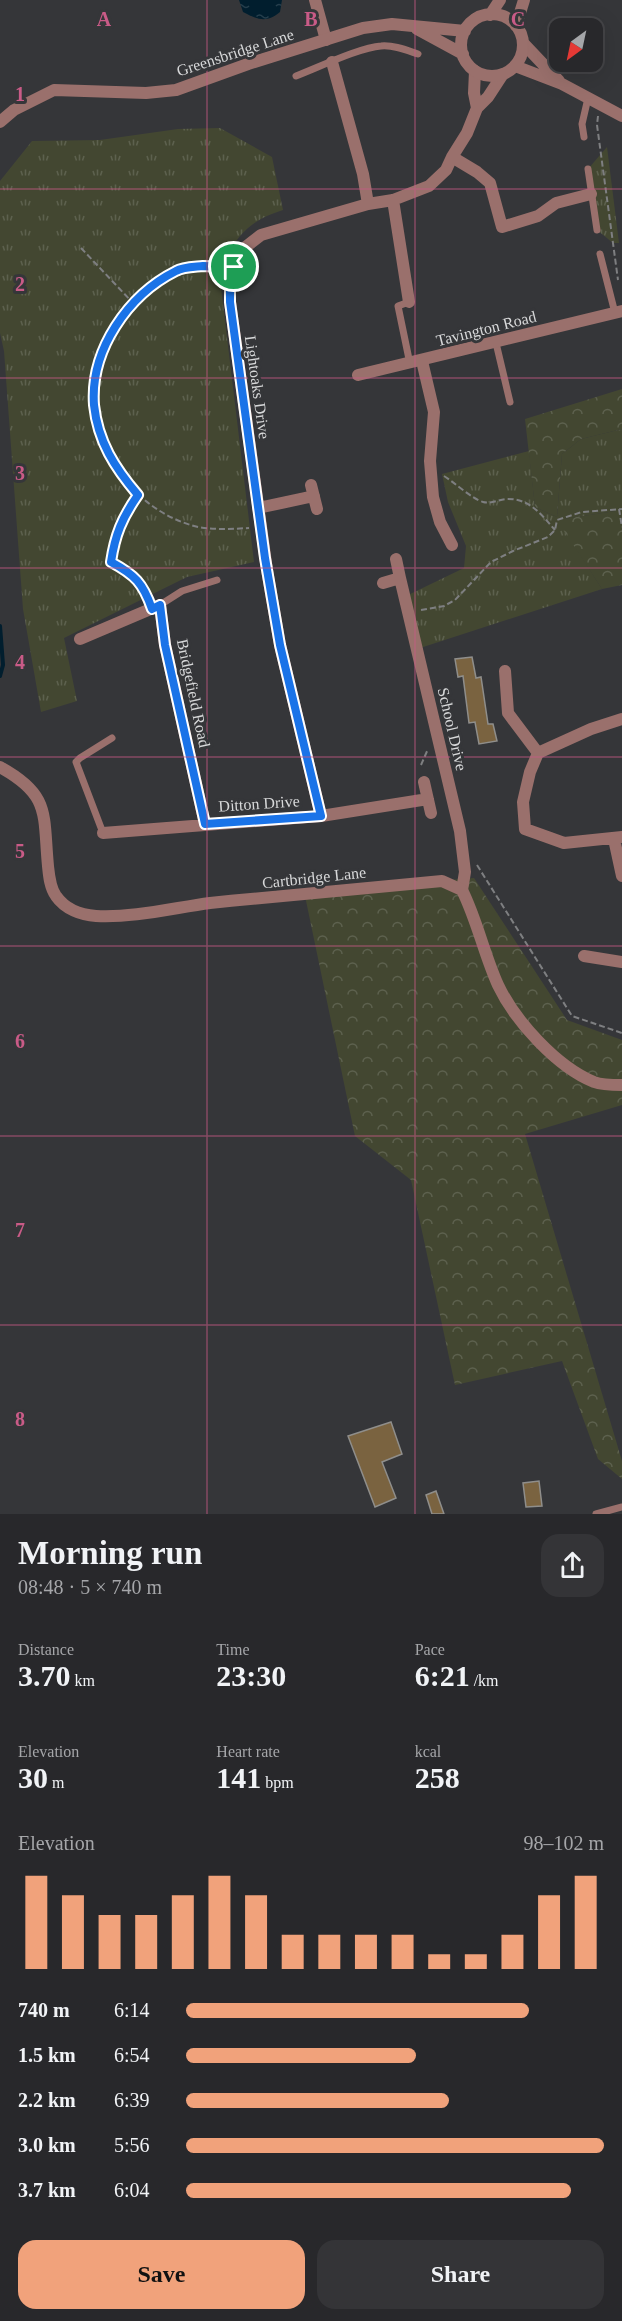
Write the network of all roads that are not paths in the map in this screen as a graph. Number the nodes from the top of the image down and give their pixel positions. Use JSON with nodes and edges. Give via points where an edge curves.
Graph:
{"nodes":[{"id":1,"x":318,"y":0,"type":"edge"},
{"id":2,"x":500,"y":0,"type":"edge"},
{"id":3,"x":524,"y":0,"type":"edge"},
{"id":4,"x":490,"y":15,"type":"junction"},
{"id":5,"x":516,"y":26,"type":"junction"},
{"id":6,"x":414,"y":27,"type":"junction"},
{"id":7,"x":465,"y":31,"type":"junction"},
{"id":8,"x":326,"y":40,"type":"junction"},
{"id":9,"x":523,"y":43,"type":"junction"},
{"id":10,"x":418,"y":54,"type":"dead end"},
{"id":11,"x":463,"y":54,"type":"junction"},
{"id":12,"x":332,"y":62,"type":"junction"},
{"id":13,"x":515,"y":66,"type":"junction"},
{"id":14,"x":475,"y":71,"type":"junction"},
{"id":15,"x":503,"y":74,"type":"junction"},
{"id":16,"x":296,"y":76,"type":"dead end"},
{"id":17,"x":562,"y":84,"type":"junction"},
{"id":18,"x":593,"y":101,"type":"junction"},
{"id":19,"x":477,"y":108,"type":"junction"},
{"id":20,"x":622,"y":116,"type":"edge"},
{"id":21,"x":0,"y":122,"type":"edge"},
{"id":22,"x":584,"y":137,"type":"dead end"},
{"id":23,"x":452,"y":157,"type":"junction"},
{"id":24,"x":588,"y":169,"type":"dead end"},
{"id":25,"x":591,"y":194,"type":"junction"},
{"id":26,"x":393,"y":200,"type":"junction"},
{"id":27,"x":368,"y":204,"type":"junction"},
{"id":28,"x":597,"y":230,"type":"dead end"},
{"id":29,"x":600,"y":254,"type":"dead end"},
{"id":30,"x":409,"y":302,"type":"joint"},
{"id":31,"x":619,"y":312,"type":"edge"},
{"id":32,"x":496,"y":343,"type":"junction"},
{"id":33,"x":416,"y":362,"type":"junction"},
{"id":34,"x":358,"y":375,"type":"dead end"},
{"id":35,"x":510,"y":402,"type":"dead end"},
{"id":36,"x":258,"y":508,"type":"junction"},
{"id":37,"x":317,"y":509,"type":"dead end"},
{"id":38,"x":452,"y":545,"type":"dead end"},
{"id":39,"x":396,"y":559,"type":"dead end"},
{"id":40,"x":400,"y":578,"type":"junction"},
{"id":41,"x":217,"y":580,"type":"dead end"},
{"id":42,"x":383,"y":583,"type":"dead end"},
{"id":43,"x":156,"y":607,"type":"junction"},
{"id":44,"x":80,"y":639,"type":"dead end"},
{"id":45,"x":505,"y":671,"type":"dead end"},
{"id":46,"x":622,"y":719,"type":"edge"},
{"id":47,"x":112,"y":738,"type":"dead end"},
{"id":48,"x":538,"y":753,"type":"junction"},
{"id":49,"x":0,"y":767,"type":"edge"},
{"id":50,"x":424,"y":782,"type":"dead end"},
{"id":51,"x":428,"y":799,"type":"junction"},
{"id":52,"x":431,"y":813,"type":"dead end"},
{"id":53,"x":321,"y":816,"type":"junction"},
{"id":54,"x":205,"y":824,"type":"junction"},
{"id":55,"x":103,"y":833,"type":"joint"},
{"id":56,"x":618,"y":838,"type":"edge"},
{"id":57,"x":622,"y":876,"type":"edge"},
{"id":58,"x":462,"y":890,"type":"junction"},
{"id":59,"x":584,"y":956,"type":"dead end"},
{"id":60,"x":622,"y":962,"type":"edge"},
{"id":61,"x":622,"y":1085,"type":"edge"},
{"id":62,"x":622,"y":1507,"type":"edge"},
{"id":63,"x":596,"y":1514,"type":"edge"}],
"edges":[{"from":1,"to":8,"type":"street"},
{"from":2,"to":4,"type":"street"},
{"from":3,"to":5,"type":"street"},
{"from":4,"to":5,"type":"street","via":[[506,18]]},
{"from":4,"to":7,"type":"street","via":[[480,17]]},
{"from":5,"to":9,"type":"street"},
{"from":6,"to":7,"type":"street","name":"Greensbridge Lane"},
{"from":6,"to":8,"type":"street","name":"Greensbridge Lane","via":[[392,24],[363,28]]},
{"from":6,"to":11,"type":"street","name":"Greensbridge Lane"},
{"from":7,"to":11,"type":"street","via":[[461,40]]},
{"from":8,"to":21,"type":"street","name":"Greensbridge Lane","via":[[176,90],[54,90],[14,110]]},
{"from":9,"to":13,"type":"street"},
{"from":9,"to":17,"type":"street"},
{"from":10,"to":12,"type":"lane","via":[[380,46]]},
{"from":11,"to":14,"type":"street"},
{"from":12,"to":16,"type":"lane"},
{"from":12,"to":27,"type":"street"},
{"from":13,"to":15,"type":"street"},
{"from":13,"to":17,"type":"street"},
{"from":14,"to":15,"type":"street","via":[[493,76]]},
{"from":14,"to":19,"type":"street","name":"Lightoaks Drive"},
{"from":15,"to":19,"type":"street","name":"Lightoaks Drive"},
{"from":17,"to":18,"type":"street"},
{"from":18,"to":20,"type":"street"},
{"from":18,"to":22,"type":"lane","via":[[582,123]]},
{"from":19,"to":23,"type":"street","name":"Lightoaks Drive"},
{"from":23,"to":25,"type":"street","via":[[490,183],[502,227],[538,216],[556,203]]},
{"from":23,"to":26,"type":"street","name":"Lightoaks Drive","via":[[446,170],[429,186]]},
{"from":24,"to":25,"type":"lane"},
{"from":25,"to":28,"type":"lane"},
{"from":26,"to":27,"type":"street","name":"Lightoaks Drive"},
{"from":26,"to":30,"type":"street"},
{"from":27,"to":36,"type":"street","name":"Lightoaks Drive","via":[[261,235],[243,249],[234,267],[230,302]]},
{"from":29,"to":31,"type":"lane"},
{"from":30,"to":33,"type":"lane","via":[[398,306]]},
{"from":31,"to":32,"type":"street","name":"Tavington Road"},
{"from":32,"to":33,"type":"street","name":"Tavington Road"},
{"from":32,"to":35,"type":"lane"},
{"from":33,"to":34,"type":"street","name":"Tavington Road"},
{"from":33,"to":38,"type":"street","via":[[434,412],[433,497]]},
{"from":36,"to":37,"type":"street","via":[[312,490]]},
{"from":36,"to":53,"type":"street","name":"Lightoaks Drive","via":[[280,645]]},
{"from":39,"to":40,"type":"street","name":"School Drive"},
{"from":40,"to":42,"type":"street"},
{"from":40,"to":58,"type":"street","name":"School Drive","via":[[460,831],[465,872]]},
{"from":41,"to":43,"type":"lane","via":[[182,591]]},
{"from":43,"to":44,"type":"street"},
{"from":43,"to":54,"type":"street","name":"Bridgefield Road"},
{"from":45,"to":48,"type":"street","via":[[508,713]]},
{"from":46,"to":48,"type":"street"},
{"from":47,"to":55,"type":"lane","name":"Ditton Drive","via":[[76,762]]},
{"from":48,"to":56,"type":"street","via":[[523,802],[525,829],[564,843]]},
{"from":49,"to":58,"type":"street","name":"Cartbridge Lane","via":[[27,783],[36,794],[55,896],[83,913],[110,916],[442,881]]},
{"from":50,"to":51,"type":"street"},
{"from":51,"to":52,"type":"street"},
{"from":51,"to":53,"type":"street","name":"Ditton Drive"},
{"from":53,"to":54,"type":"street","name":"Ditton Drive"},
{"from":54,"to":55,"type":"street","name":"Ditton Drive"},
{"from":56,"to":57,"type":"street"},
{"from":58,"to":61,"type":"street","via":[[499,986],[531,1035],[562,1062],[596,1083]]},
{"from":59,"to":60,"type":"street"},
{"from":62,"to":63,"type":"lane"}]}
